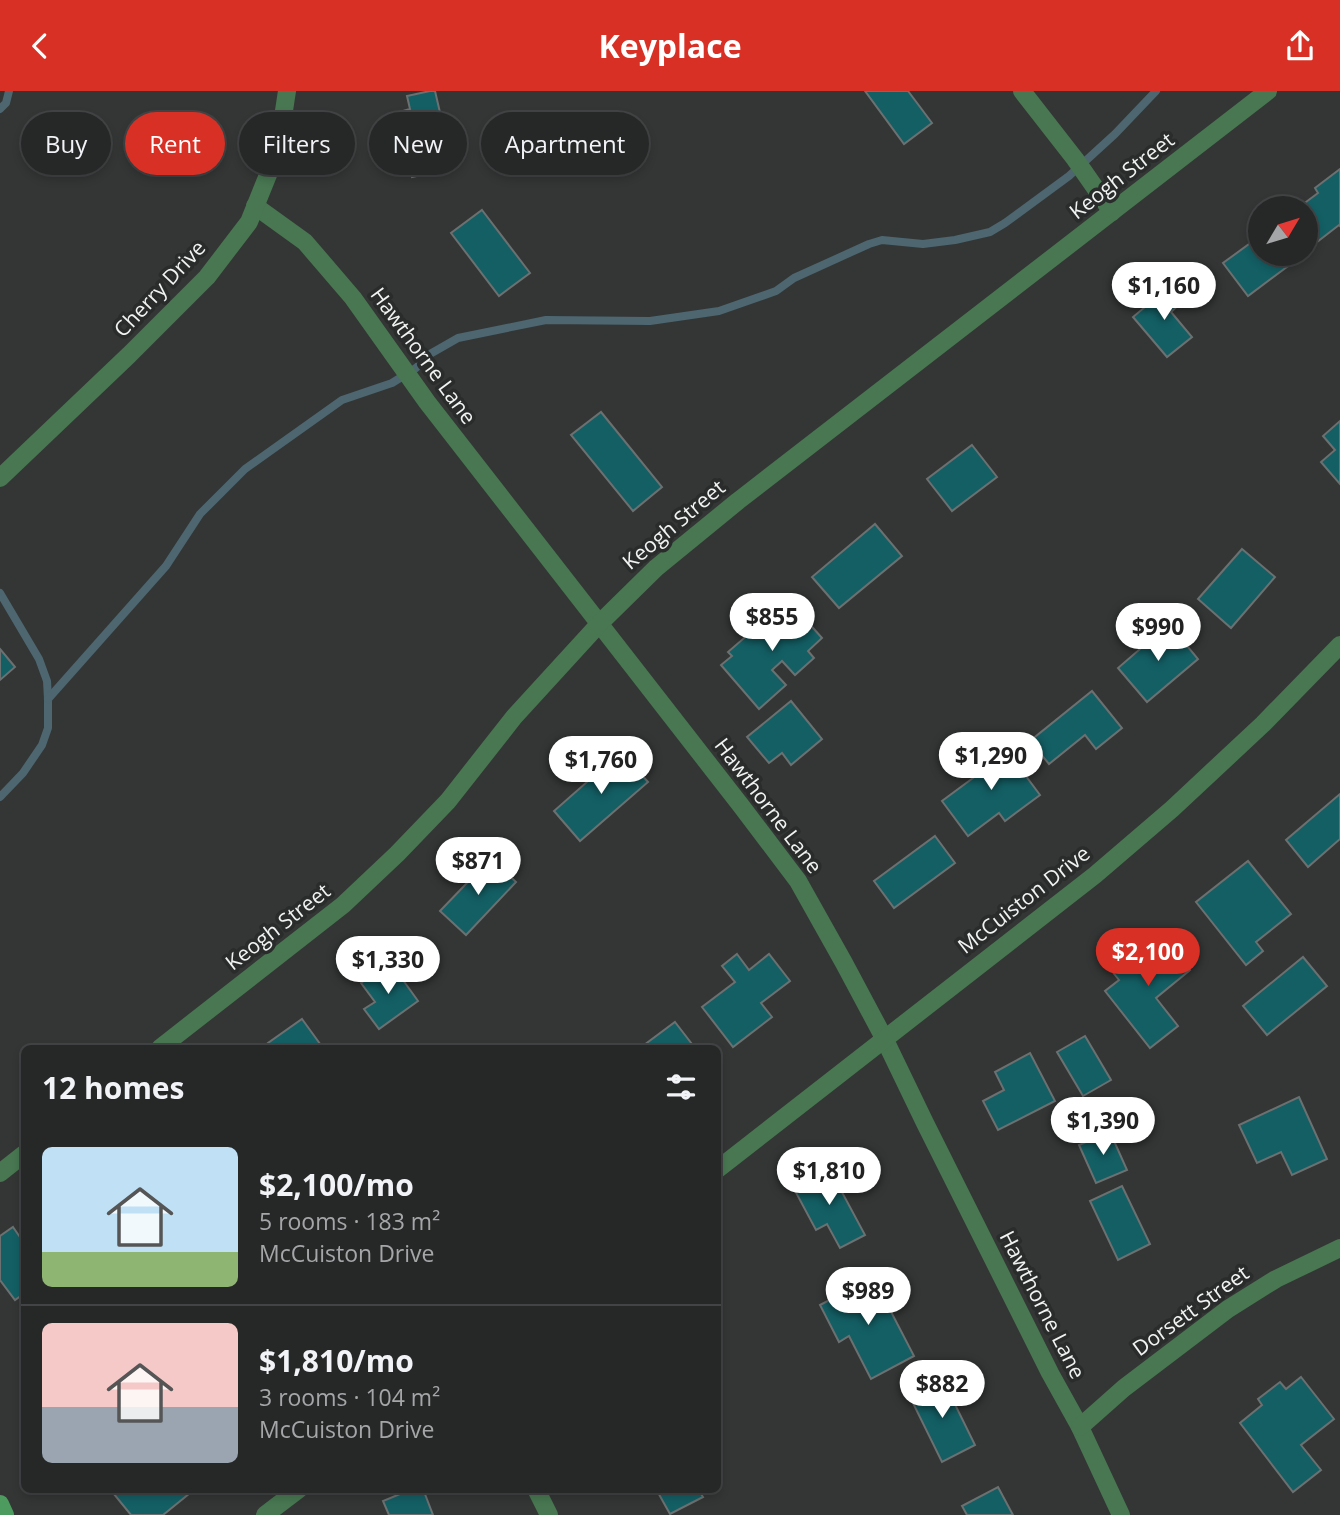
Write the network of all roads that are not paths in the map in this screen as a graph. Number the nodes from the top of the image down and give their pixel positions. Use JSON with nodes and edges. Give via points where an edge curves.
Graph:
{"nodes":[{"id":1,"x":287,"y":91,"type":"edge"},
{"id":2,"x":1022,"y":91,"type":"edge"},
{"id":3,"x":1268,"y":91,"type":"edge"},
{"id":4,"x":255,"y":206,"type":"junction"},
{"id":5,"x":1112,"y":212,"type":"junction"},
{"id":6,"x":0,"y":478,"type":"edge"},
{"id":7,"x":600,"y":623,"type":"junction"},
{"id":8,"x":1340,"y":645,"type":"edge"},
{"id":9,"x":884,"y":1038,"type":"junction"},
{"id":10,"x":164,"y":1045,"type":"edge"},
{"id":11,"x":21,"y":1156,"type":"edge"},
{"id":12,"x":721,"y":1167,"type":"edge"},
{"id":13,"x":0,"y":1173,"type":"edge"},
{"id":14,"x":1340,"y":1248,"type":"edge"},
{"id":15,"x":1080,"y":1427,"type":"junction"},
{"id":16,"x":294,"y":1493,"type":"edge"},
{"id":17,"x":538,"y":1493,"type":"edge"},
{"id":18,"x":0,"y":1504,"type":"edge"},
{"id":19,"x":5,"y":1515,"type":"edge"},
{"id":20,"x":265,"y":1515,"type":"edge"},
{"id":21,"x":549,"y":1515,"type":"edge"},
{"id":22,"x":1121,"y":1515,"type":"edge"}],
"edges":[{"from":1,"to":4,"type":"street","name":"Cherry Drive","via":[[278,150]]},
{"from":2,"to":5,"type":"street"},
{"from":3,"to":5,"type":"street","name":"Keogh Street"},
{"from":4,"to":6,"type":"street","name":"Cherry Drive","via":[[249,222],[207,277]]},
{"from":4,"to":7,"type":"street","name":"Hawthorne Lane","via":[[305,242],[353,298],[427,402]]},
{"from":5,"to":7,"type":"street","name":"Keogh Street","via":[[738,501],[656,568]]},
{"from":7,"to":9,"type":"street","name":"Hawthorne Lane","via":[[798,881]]},
{"from":7,"to":10,"type":"street","name":"Keogh Street","via":[[514,717],[449,801],[397,854],[344,905]]},
{"from":8,"to":9,"type":"street","name":"McCuiston Drive","via":[[1172,809],[1095,875]]},
{"from":9,"to":12,"type":"street","name":"McCuiston Drive"},
{"from":9,"to":15,"type":"street","name":"Hawthorne Lane"},
{"from":11,"to":13,"type":"street"},
{"from":14,"to":15,"type":"street","name":"Dorsett Street","via":[[1228,1309]]},
{"from":15,"to":22,"type":"street","name":"Hawthorne Lane"},
{"from":16,"to":20,"type":"street"},
{"from":17,"to":21,"type":"street"},
{"from":18,"to":19,"type":"street"}]}
